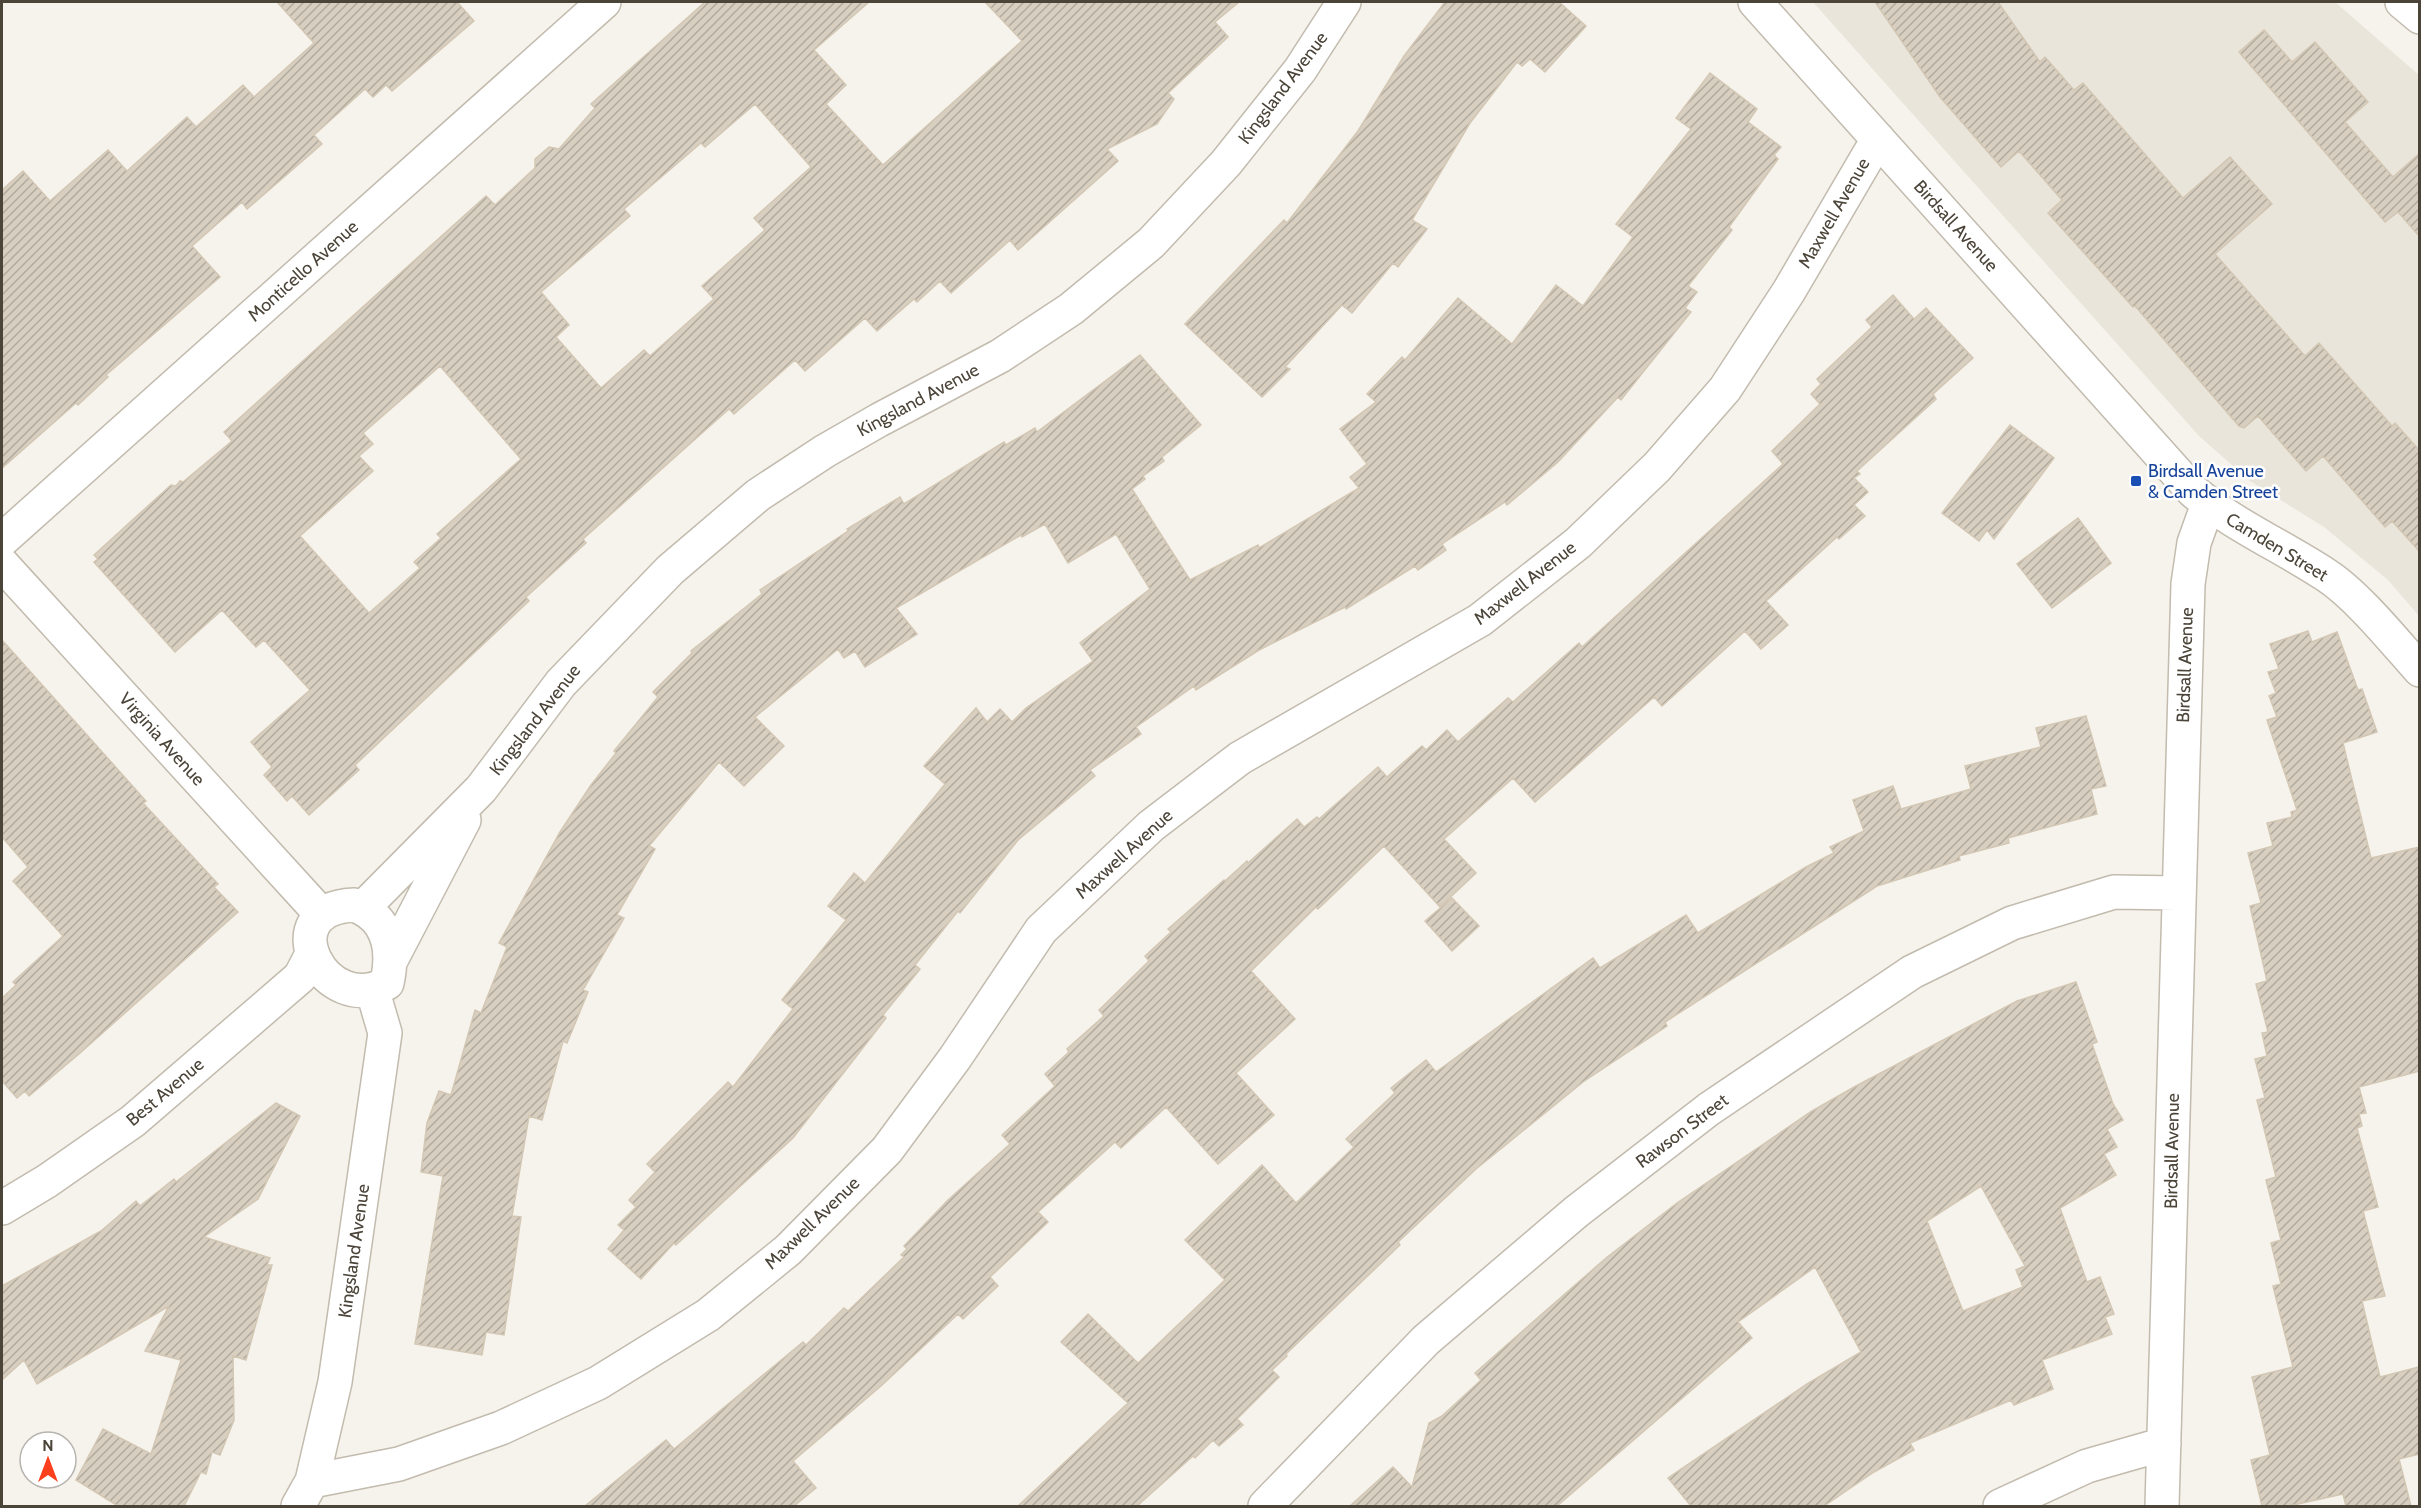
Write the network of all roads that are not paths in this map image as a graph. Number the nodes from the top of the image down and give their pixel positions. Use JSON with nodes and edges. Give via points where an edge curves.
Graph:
{"nodes":[{"id":1,"x":604,"y":2,"type":"edge"},
{"id":2,"x":1344,"y":2,"type":"edge"},
{"id":3,"x":1755,"y":2,"type":"edge"},
{"id":4,"x":2402,"y":2,"type":"edge"},
{"id":5,"x":2420,"y":17,"type":"edge"},
{"id":6,"x":1878,"y":139,"type":"junction"},
{"id":7,"x":2208,"y":504,"type":"junction"},
{"id":8,"x":2,"y":540,"type":"edge"},
{"id":9,"x":2,"y":564,"type":"edge"},
{"id":10,"x":2420,"y":670,"type":"edge"},
{"id":11,"x":481,"y":789,"type":"junction"},
{"id":12,"x":2178,"y":893,"type":"junction"},
{"id":13,"x":363,"y":908,"type":"junction"},
{"id":14,"x":322,"y":915,"type":"junction"},
{"id":15,"x":311,"y":956,"type":"junction"},
{"id":16,"x":391,"y":960,"type":"junction"},
{"id":17,"x":373,"y":992,"type":"junction"},
{"id":18,"x":2,"y":1208,"type":"edge"},
{"id":19,"x":2164,"y":1444,"type":"junction"},
{"id":20,"x":305,"y":1494,"type":"edge"},
{"id":21,"x":1264,"y":1506,"type":"edge"},
{"id":22,"x":2000,"y":1506,"type":"edge"},
{"id":23,"x":2162,"y":1506,"type":"edge"}],
"edges":[{"from":1,"to":8,"type":"street","name":"Monticello Avenue"},
{"from":2,"to":11,"type":"street","name":"Kingsland Avenue","via":[[1300,70],[1226,163],[1151,243],[1071,309],[1000,356],[825,451],[758,495],[670,570],[561,683]]},
{"from":3,"to":6,"type":"street","name":"Birdsall Avenue"},
{"from":4,"to":5,"type":"street"},
{"from":6,"to":7,"type":"street","name":"Birdsall Avenue"},
{"from":6,"to":20,"type":"street","name":"Maxwell Avenue","via":[[1789,291],[1725,389],[1657,466],[1578,543],[1480,620],[1240,758],[1151,826],[1041,930],[887,1150],[788,1250],[708,1315],[598,1383],[501,1428]]},
{"from":7,"to":10,"type":"street","name":"Camden Street","via":[[2328,576]]},
{"from":7,"to":12,"type":"street","name":"Birdsall Avenue","via":[[2194,543],[2188,584]]},
{"from":9,"to":14,"type":"street","name":"Virginia Avenue"},
{"from":11,"to":13,"type":"street","name":"Kingsland Avenue"},
{"from":11,"to":16,"type":"street","name":"Kingsland Avenue"},
{"from":12,"to":19,"type":"street","name":"Birdsall Avenue"},
{"from":12,"to":21,"type":"street","name":"Rawson Street","via":[[2114,891],[2012,923],[1912,972],[1709,1109],[1576,1212],[1426,1340]]},
{"from":13,"to":14,"type":"street","via":[[337,906]]},
{"from":13,"to":16,"type":"street","via":[[382,924],[391,947]]},
{"from":14,"to":15,"type":"street","via":[[313,926]]},
{"from":15,"to":17,"type":"street","via":[[347,990]]},
{"from":15,"to":18,"type":"street","name":"Best Avenue","via":[[300,976],[133,1121]]},
{"from":16,"to":17,"type":"street","via":[[387,983]]},
{"from":17,"to":20,"type":"street","name":"Kingsland Avenue","via":[[385,1033],[335,1382]]},
{"from":19,"to":22,"type":"street","via":[[2087,1466]]},
{"from":19,"to":23,"type":"street","name":"Birdsall Avenue"}]}
